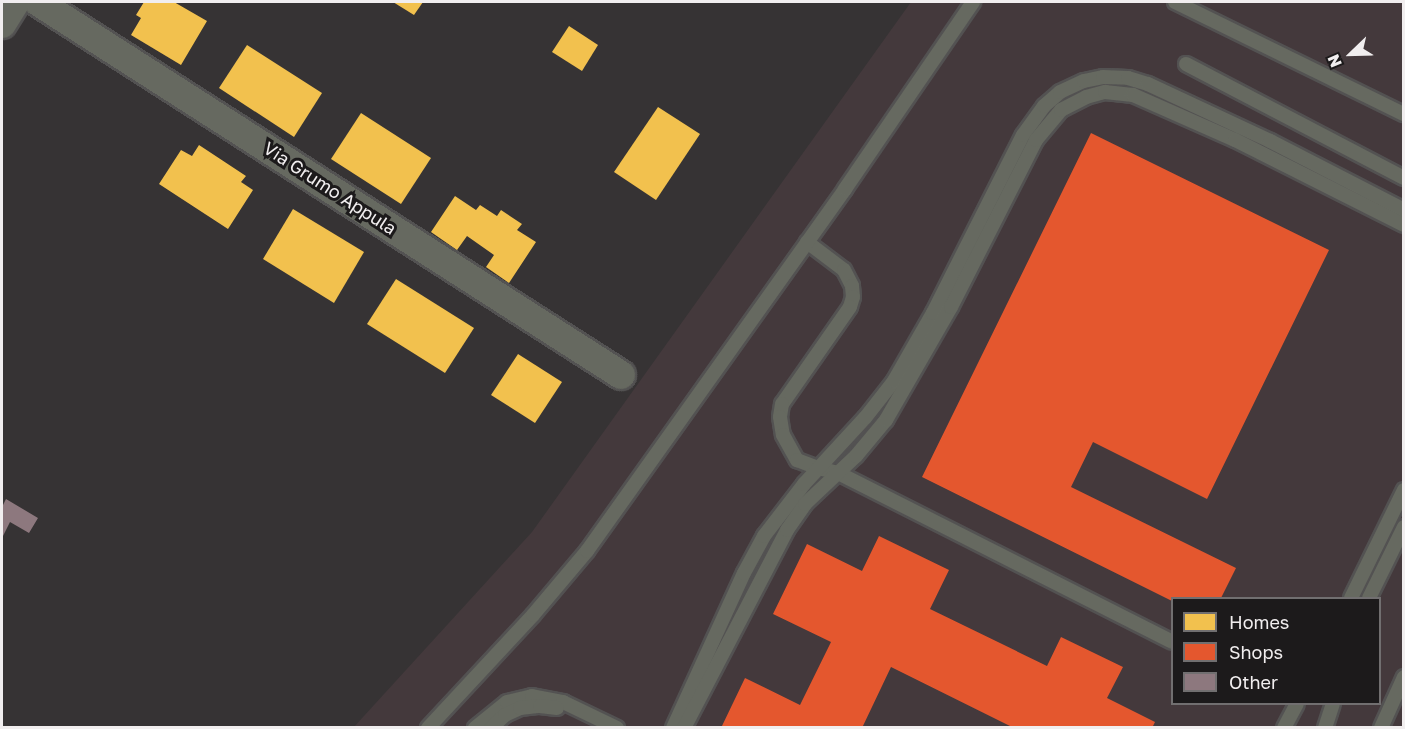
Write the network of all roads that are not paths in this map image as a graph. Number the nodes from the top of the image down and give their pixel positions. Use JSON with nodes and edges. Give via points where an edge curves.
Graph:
{"nodes":[{"id":1,"x":16,"y":2,"type":"edge"},
{"id":2,"x":38,"y":2,"type":"edge"},
{"id":3,"x":973,"y":2,"type":"edge"},
{"id":4,"x":1175,"y":2,"type":"edge"},
{"id":5,"x":2,"y":24,"type":"edge"},
{"id":6,"x":1186,"y":64,"type":"dead end"},
{"id":7,"x":1404,"y":114,"type":"edge"},
{"id":8,"x":1404,"y":178,"type":"edge"},
{"id":9,"x":1404,"y":210,"type":"edge"},
{"id":10,"x":1404,"y":225,"type":"edge"},
{"id":11,"x":807,"y":242,"type":"junction"},
{"id":12,"x":621,"y":375,"type":"dead end"},
{"id":13,"x":818,"y":468,"type":"junction"},
{"id":14,"x":838,"y":473,"type":"junction"},
{"id":15,"x":1404,"y":490,"type":"edge"},
{"id":16,"x":1404,"y":527,"type":"edge"},
{"id":17,"x":1351,"y":597,"type":"edge"},
{"id":18,"x":1370,"y":597,"type":"edge"},
{"id":19,"x":1171,"y":641,"type":"edge"},
{"id":20,"x":1404,"y":677,"type":"edge"},
{"id":21,"x":1332,"y":705,"type":"edge"},
{"id":22,"x":1292,"y":706,"type":"edge"},
{"id":23,"x":428,"y":728,"type":"edge"},
{"id":24,"x":475,"y":728,"type":"edge"},
{"id":25,"x":491,"y":728,"type":"edge"},
{"id":26,"x":598,"y":728,"type":"edge"},
{"id":27,"x":616,"y":728,"type":"edge"},
{"id":28,"x":673,"y":728,"type":"edge"},
{"id":29,"x":684,"y":728,"type":"edge"},
{"id":30,"x":1284,"y":728,"type":"edge"},
{"id":31,"x":1324,"y":728,"type":"edge"},
{"id":32,"x":1381,"y":728,"type":"edge"}],
"edges":[{"from":1,"to":5,"type":"street"},
{"from":2,"to":12,"type":"street","name":"Via Grumo Appula"},
{"from":3,"to":11,"type":"lane"},
{"from":4,"to":7,"type":"lane"},
{"from":6,"to":8,"type":"lane"},
{"from":9,"to":13,"type":"lane","via":[[1159,87],[1110,76],[1071,86],[1044,106],[1023,135],[894,381]]},
{"from":10,"to":14,"type":"lane","via":[[1145,99],[1113,91],[1086,97],[1061,110],[1041,131],[951,308],[897,402],[875,435]]},
{"from":11,"to":13,"type":"lane","via":[[844,270],[853,292],[850,307],[812,357],[781,409],[781,429],[788,447],[797,460]]},
{"from":11,"to":23,"type":"lane","via":[[577,564]]},
{"from":13,"to":14,"type":"lane"},
{"from":13,"to":28,"type":"lane","via":[[778,516],[750,561]]},
{"from":14,"to":19,"type":"lane"},
{"from":14,"to":29,"type":"lane","via":[[793,520],[736,622]]},
{"from":15,"to":17,"type":"lane"},
{"from":16,"to":18,"type":"lane"},
{"from":20,"to":32,"type":"lane"},
{"from":21,"to":31,"type":"lane"},
{"from":22,"to":30,"type":"lane"},
{"from":24,"to":27,"type":"lane","via":[[507,702],[532,696],[563,702]]},
{"from":25,"to":26,"type":"lane","via":[[510,712],[540,705],[568,712]]}]}
